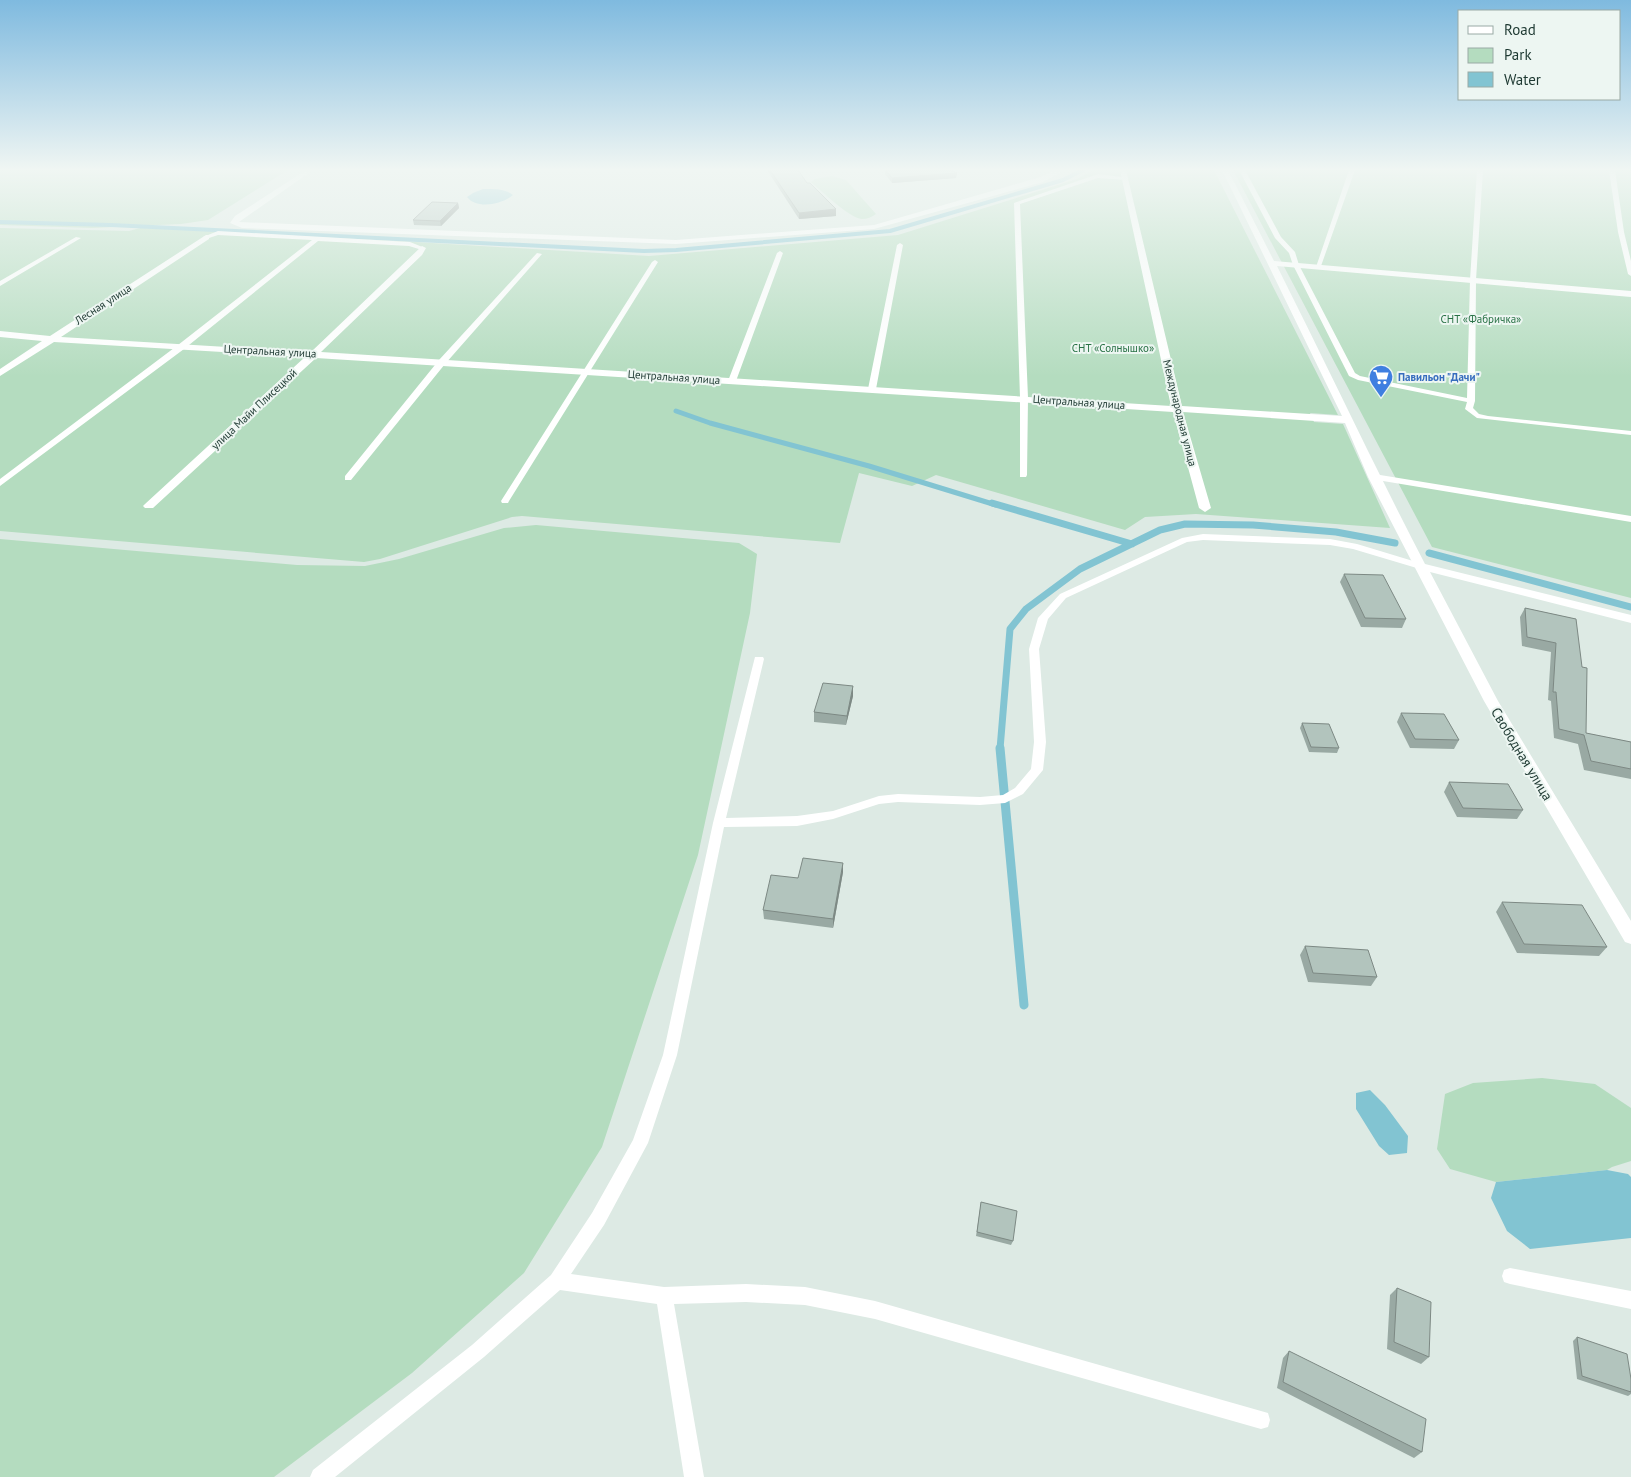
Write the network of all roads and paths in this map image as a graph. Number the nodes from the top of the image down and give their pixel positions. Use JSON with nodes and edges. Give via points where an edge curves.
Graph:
{"nodes":[{"id":1,"x":76,"y":239,"type":"edge"},
{"id":2,"x":203,"y":239,"type":"edge"},
{"id":3,"x":317,"y":239,"type":"edge"},
{"id":4,"x":332,"y":239,"type":"edge"},
{"id":5,"x":593,"y":239,"type":"edge"},
{"id":6,"x":717,"y":239,"type":"edge"},
{"id":7,"x":1018,"y":239,"type":"edge"},
{"id":8,"x":1139,"y":239,"type":"edge"},
{"id":9,"x":1260,"y":239,"type":"edge"},
{"id":10,"x":1279,"y":239,"type":"edge"},
{"id":11,"x":1328,"y":239,"type":"edge"},
{"id":12,"x":1476,"y":239,"type":"edge"},
{"id":13,"x":1623,"y":239,"type":"edge"},
{"id":14,"x":900,"y":245,"type":"dead end"},
{"id":15,"x":422,"y":248,"type":"joint"},
{"id":16,"x":780,"y":253,"type":"dead end"},
{"id":17,"x":539,"y":254,"type":"dead end"},
{"id":18,"x":655,"y":262,"type":"dead end"},
{"id":19,"x":1272,"y":263,"type":"junction"},
{"id":20,"x":1296,"y":264,"type":"junction"},
{"id":21,"x":1318,"y":266,"type":"junction"},
{"id":22,"x":1631,"y":274,"type":"edge"},
{"id":23,"x":1473,"y":280,"type":"junction"},
{"id":24,"x":0,"y":284,"type":"edge"},
{"id":25,"x":1631,"y":294,"type":"edge"},
{"id":26,"x":0,"y":334,"type":"edge"},
{"id":27,"x":50,"y":339,"type":"junction"},
{"id":28,"x":181,"y":347,"type":"junction"},
{"id":29,"x":314,"y":354,"type":"junction"},
{"id":30,"x":442,"y":362,"type":"junction"},
{"id":31,"x":587,"y":371,"type":"junction"},
{"id":32,"x":0,"y":373,"type":"edge"},
{"id":33,"x":732,"y":381,"type":"junction"},
{"id":34,"x":872,"y":389,"type":"junction"},
{"id":35,"x":1024,"y":398,"type":"junction"},
{"id":36,"x":1471,"y":400,"type":"junction"},
{"id":37,"x":1177,"y":409,"type":"junction"},
{"id":38,"x":1349,"y":420,"type":"junction"},
{"id":39,"x":1631,"y":433,"type":"edge"},
{"id":40,"x":1023,"y":475,"type":"dead end"},
{"id":41,"x":1374,"y":477,"type":"junction"},
{"id":42,"x":348,"y":478,"type":"dead end"},
{"id":43,"x":0,"y":483,"type":"edge"},
{"id":44,"x":505,"y":501,"type":"dead end"},
{"id":45,"x":149,"y":506,"type":"dead end"},
{"id":46,"x":1206,"y":508,"type":"dead end"},
{"id":47,"x":1631,"y":519,"type":"edge"},
{"id":48,"x":1420,"y":566,"type":"junction"},
{"id":49,"x":1631,"y":619,"type":"edge"},
{"id":50,"x":759,"y":659,"type":"dead end"},
{"id":51,"x":719,"y":823,"type":"junction"},
{"id":52,"x":1631,"y":937,"type":"edge"},
{"id":53,"x":1510,"y":1276,"type":"dead end"},
{"id":54,"x":557,"y":1281,"type":"junction"},
{"id":55,"x":664,"y":1296,"type":"junction"},
{"id":56,"x":1631,"y":1300,"type":"edge"},
{"id":57,"x":1261,"y":1420,"type":"dead end"},
{"id":58,"x":320,"y":1477,"type":"edge"},
{"id":59,"x":694,"y":1477,"type":"edge"}],
"edges":[{"from":1,"to":24,"type":"lane"},
{"from":2,"to":27,"type":"street","name":"Лесная улица"},
{"from":3,"to":28,"type":"lane"},
{"from":4,"to":15,"type":"lane","via":[[410,244]]},
{"from":5,"to":6,"type":"street","via":[[676,242]]},
{"from":7,"to":35,"type":"lane"},
{"from":8,"to":37,"type":"street","name":"Международная улица"},
{"from":9,"to":19,"type":"street","name":"Свободная улица"},
{"from":10,"to":20,"type":"lane","via":[[1292,252]]},
{"from":11,"to":21,"type":"lane"},
{"from":12,"to":23,"type":"lane"},
{"from":13,"to":22,"type":"lane"},
{"from":14,"to":34,"type":"lane"},
{"from":15,"to":29,"type":"street","name":"улица Майи Плисецкой"},
{"from":16,"to":33,"type":"lane"},
{"from":17,"to":30,"type":"lane"},
{"from":18,"to":31,"type":"lane"},
{"from":19,"to":20,"type":"street"},
{"from":19,"to":38,"type":"street","name":"Свободная улица"},
{"from":20,"to":21,"type":"street"},
{"from":20,"to":36,"type":"lane","via":[[1352,374],[1358,378]]},
{"from":21,"to":23,"type":"street"},
{"from":23,"to":25,"type":"street"},
{"from":23,"to":36,"type":"lane"},
{"from":26,"to":27,"type":"street","name":"Центральная улица"},
{"from":27,"to":28,"type":"street","name":"Центральная улица"},
{"from":27,"to":32,"type":"street","name":"Лесная улица"},
{"from":28,"to":29,"type":"street","name":"Центральная улица"},
{"from":28,"to":43,"type":"lane"},
{"from":29,"to":30,"type":"street","name":"Центральная улица"},
{"from":29,"to":45,"type":"street","name":"улица Майи Плисецкой"},
{"from":30,"to":31,"type":"street","name":"Центральная улица"},
{"from":30,"to":42,"type":"lane"},
{"from":31,"to":33,"type":"street","name":"Центральная улица"},
{"from":31,"to":44,"type":"lane"},
{"from":33,"to":34,"type":"street","name":"Центральная улица"},
{"from":34,"to":35,"type":"street","name":"Центральная улица"},
{"from":35,"to":37,"type":"street","name":"Центральная улица"},
{"from":35,"to":40,"type":"lane"},
{"from":36,"to":39,"type":"lane","via":[[1468,409],[1477,416]]},
{"from":37,"to":38,"type":"street","name":"Центральная улица"},
{"from":37,"to":46,"type":"street","name":"Международная улица"},
{"from":38,"to":41,"type":"street","name":"Свободная улица"},
{"from":41,"to":47,"type":"lane"},
{"from":41,"to":48,"type":"street","name":"Свободная улица"},
{"from":48,"to":49,"type":"street"},
{"from":48,"to":51,"type":"lane","via":[[1330,542],[1185,540],[1063,596],[1043,618],[1034,649],[1040,742],[1037,770],[1019,791],[1005,799],[898,798],[797,821]]},
{"from":48,"to":52,"type":"street","name":"Свободная улица","via":[[1491,701]]},
{"from":50,"to":51,"type":"lane"},
{"from":51,"to":54,"type":"lane","via":[[670,1055],[640,1143],[598,1218]]},
{"from":53,"to":56,"type":"lane"},
{"from":54,"to":55,"type":"lane"},
{"from":54,"to":58,"type":"lane","via":[[478,1351]]},
{"from":55,"to":57,"type":"lane","via":[[746,1293],[805,1296],[876,1310]]},
{"from":55,"to":59,"type":"lane"}]}
